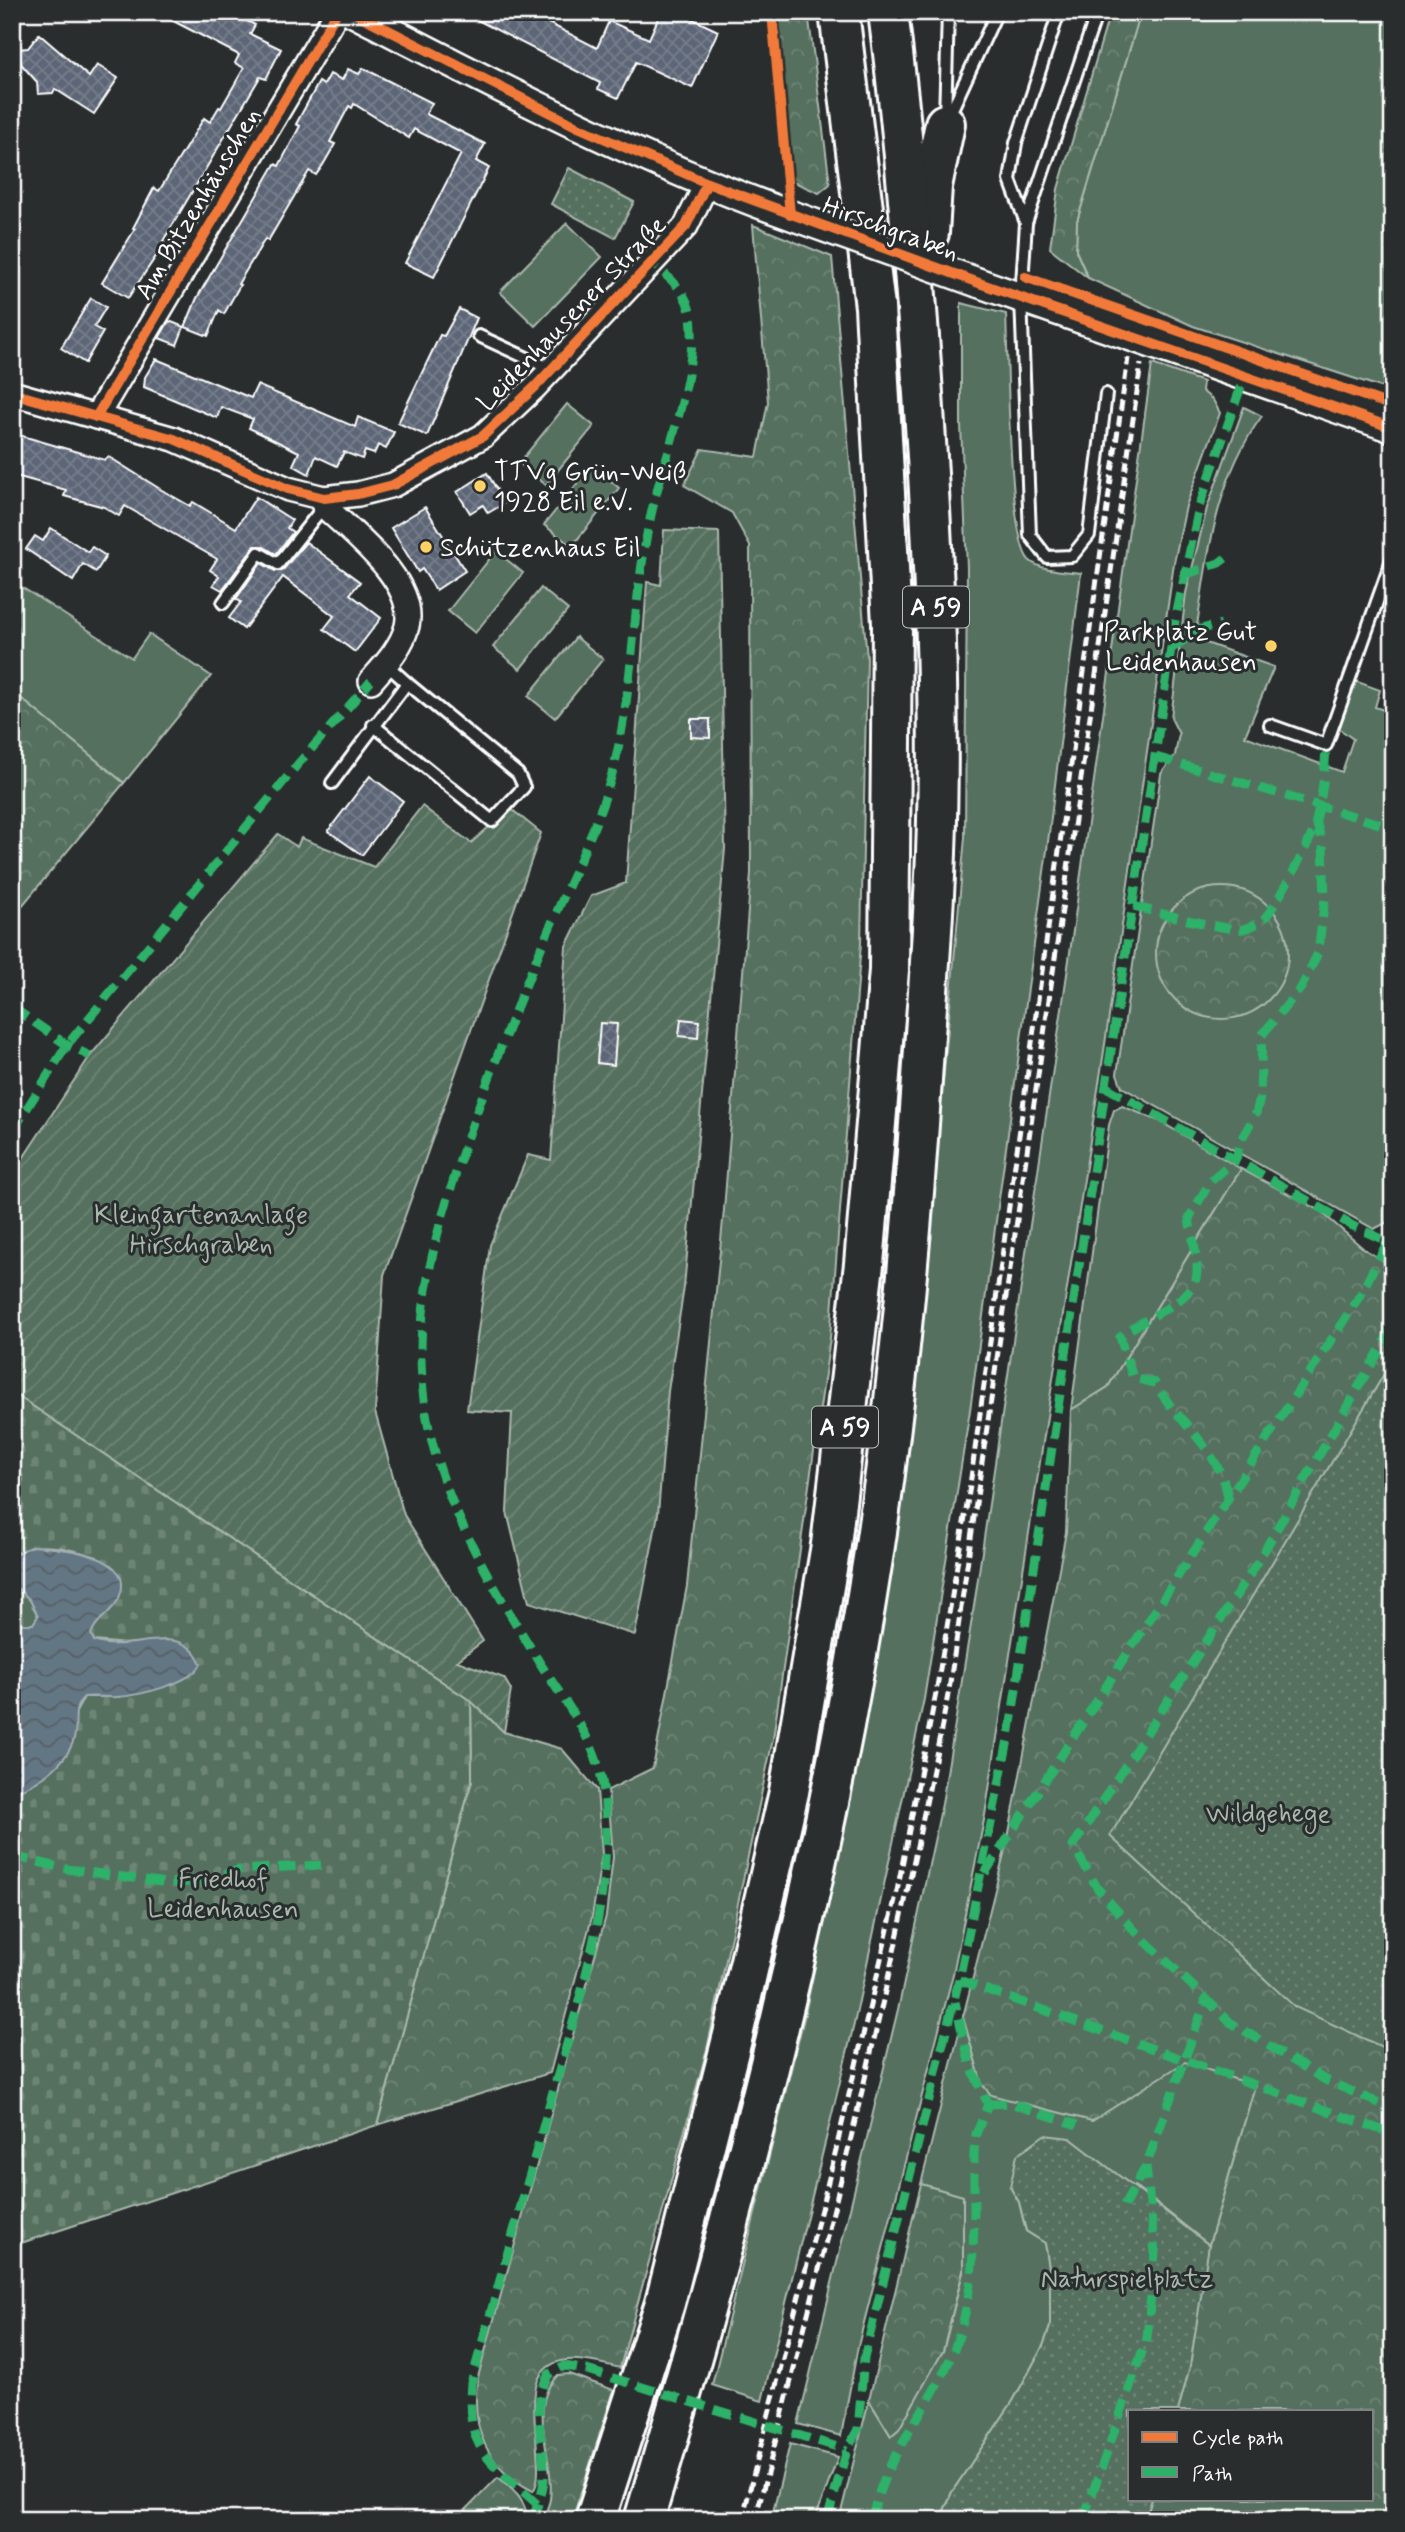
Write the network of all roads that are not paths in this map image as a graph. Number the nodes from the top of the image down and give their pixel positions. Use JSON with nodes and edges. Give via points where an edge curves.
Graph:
{"nodes":[{"id":1,"x":337,"y":12,"type":"edge"},
{"id":2,"x":353,"y":12,"type":"edge"},
{"id":3,"x":839,"y":12,"type":"edge"},
{"id":4,"x":888,"y":12,"type":"edge"},
{"id":5,"x":948,"y":12,"type":"edge"},
{"id":6,"x":997,"y":12,"type":"edge"},
{"id":7,"x":1059,"y":12,"type":"edge"},
{"id":8,"x":1097,"y":12,"type":"edge"},
{"id":9,"x":945,"y":124,"type":"junction"},
{"id":10,"x":707,"y":183,"type":"junction"},
{"id":11,"x":1026,"y":223,"type":"junction"},
{"id":12,"x":1021,"y":298,"type":"junction"},
{"id":13,"x":479,"y":336,"type":"dead end"},
{"id":14,"x":922,"y":364,"type":"junction"},
{"id":15,"x":553,"y":370,"type":"junction"},
{"id":16,"x":12,"y":393,"type":"edge"},
{"id":17,"x":1107,"y":394,"type":"dead end"},
{"id":18,"x":96,"y":417,"type":"junction"},
{"id":19,"x":1393,"y":428,"type":"edge"},
{"id":20,"x":324,"y":502,"type":"junction"},
{"id":21,"x":1393,"y":557,"type":"edge"},
{"id":22,"x":223,"y":603,"type":"dead end"},
{"id":23,"x":378,"y":672,"type":"joint"},
{"id":24,"x":407,"y":683,"type":"junction"},
{"id":25,"x":1270,"y":725,"type":"dead end"},
{"id":26,"x":373,"y":726,"type":"junction"},
{"id":27,"x":332,"y":783,"type":"dead end"},
{"id":28,"x":595,"y":2520,"type":"edge"},
{"id":29,"x":644,"y":2520,"type":"edge"}],
"edges":[{"from":1,"to":18,"type":"street","name":"Am Bitzenhäuschen"},
{"from":2,"to":10,"type":"street","name":"Hirschgraben","via":[[578,127]]},
{"from":3,"to":28,"type":"highway","number":"A 59","via":[[875,307],[891,624],[889,970],[864,1264],[831,1545],[789,1792],[665,2303]]},
{"from":4,"to":14,"type":"highway","number":"A 59"},
{"from":5,"to":9,"type":"lane"},
{"from":6,"to":9,"type":"lane"},
{"from":7,"to":11,"type":"lane","via":[[1016,143],[1010,180]]},
{"from":8,"to":11,"type":"lane"},
{"from":9,"to":14,"type":"highway","number":"A 59","via":[[932,186]]},
{"from":10,"to":12,"type":"street","name":"Hirschgraben","bridge":true},
{"from":10,"to":15,"type":"street","name":"Leidenhausener Straße","via":[[686,226]]},
{"from":11,"to":12,"type":"lane"},
{"from":12,"to":17,"type":"lane","via":[[1030,535],[1047,556],[1072,556],[1089,535]]},
{"from":12,"to":19,"type":"street","name":"Hirschgraben"},
{"from":13,"to":15,"type":"lane"},
{"from":14,"to":29,"type":"highway","number":"A 59","via":[[937,624],[936,850],[910,1260],[874,1549],[830,1802],[776,2039],[708,2311]]},
{"from":15,"to":20,"type":"street","name":"Leidenhausener Straße","via":[[483,436],[393,485]]},
{"from":16,"to":18,"type":"street","name":"Leidenhausener Straße"},
{"from":18,"to":20,"type":"street","name":"Leidenhausener Straße","via":[[174,439]]},
{"from":20,"to":22,"type":"lane","via":[[278,565],[259,553]]},
{"from":20,"to":23,"type":"street","via":[[387,567],[408,605],[407,627]]},
{"from":21,"to":25,"type":"lane","via":[[1326,745]]},
{"from":23,"to":24,"type":"lane"},
{"from":24,"to":26,"type":"lane"},
{"from":24,"to":26,"type":"lane","via":[[518,774],[524,787],[492,821]]},
{"from":26,"to":27,"type":"lane"}]}
